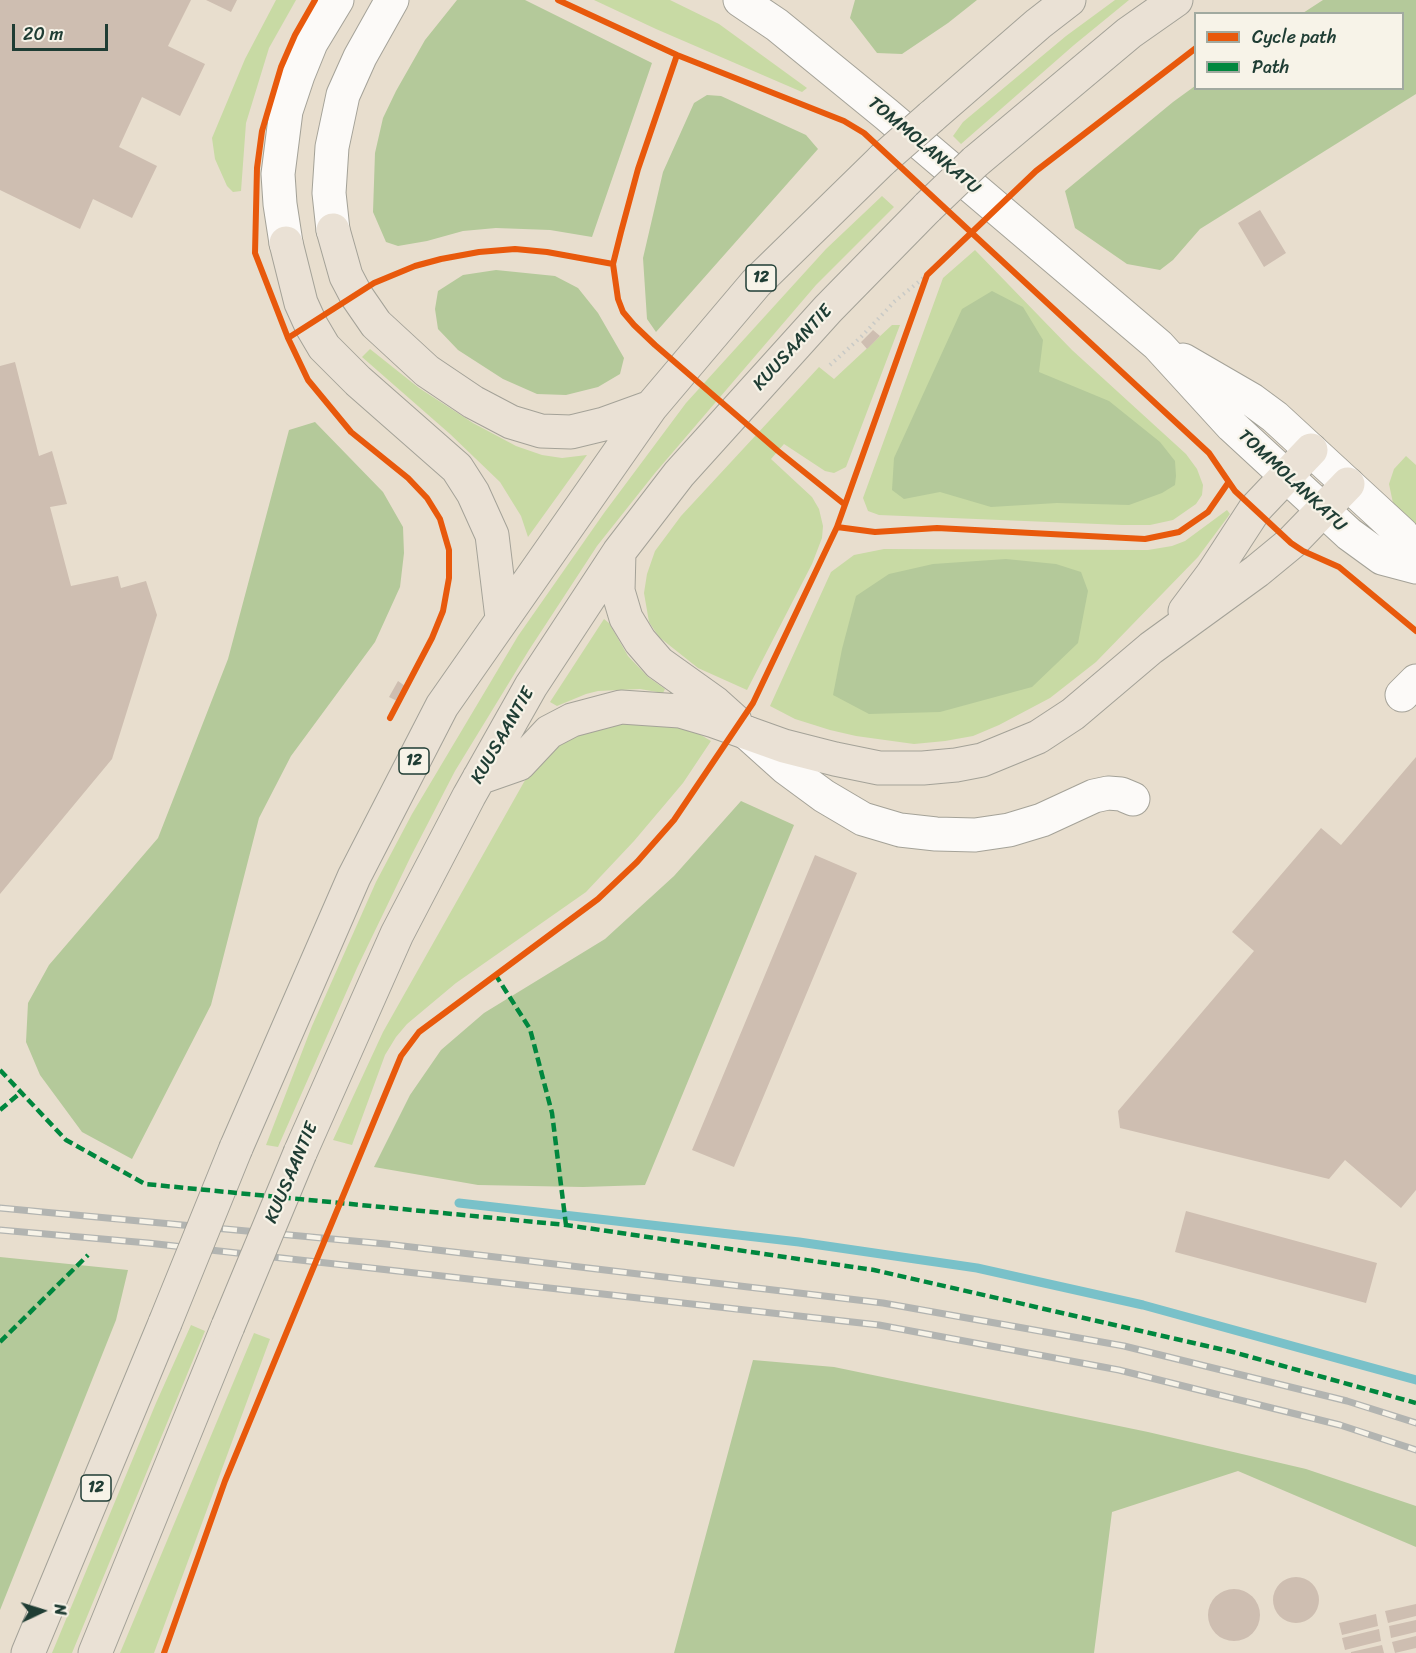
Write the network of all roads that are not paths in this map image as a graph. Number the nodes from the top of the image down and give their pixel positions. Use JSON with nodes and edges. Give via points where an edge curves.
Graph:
{"nodes":[{"id":1,"x":337,"y":0,"type":"edge"},
{"id":2,"x":392,"y":0,"type":"edge"},
{"id":3,"x":740,"y":0,"type":"edge"},
{"id":4,"x":1069,"y":0,"type":"edge"},
{"id":5,"x":1176,"y":0,"type":"edge"},
{"id":6,"x":333,"y":230,"type":"joint"},
{"id":7,"x":286,"y":243,"type":"joint"},
{"id":8,"x":1158,"y":345,"type":"junction"},
{"id":9,"x":651,"y":406,"type":"junction"},
{"id":10,"x":1311,"y":450,"type":"junction"},
{"id":11,"x":1285,"y":475,"type":"junction"},
{"id":12,"x":1348,"y":484,"type":"junction"},
{"id":13,"x":1323,"y":510,"type":"junction"},
{"id":14,"x":619,"y":552,"type":"junction"},
{"id":15,"x":1416,"y":565,"type":"edge"},
{"id":16,"x":502,"y":618,"type":"junction"},
{"id":17,"x":1152,"y":648,"type":"junction"},
{"id":18,"x":747,"y":733,"type":"junction"},
{"id":19,"x":479,"y":778,"type":"junction"},
{"id":20,"x":1133,"y":799,"type":"dead end"},
{"id":21,"x":28,"y":1653,"type":"edge"},
{"id":22,"x":95,"y":1653,"type":"edge"}],
"edges":[{"from":1,"to":7,"type":"street","via":[[311,43],[286,111],[278,174]]},
{"from":2,"to":6,"type":"street","via":[[343,95],[332,147],[329,193]]},
{"from":3,"to":8,"type":"street","name":"TOMMOLANKATU","via":[[777,25],[886,114]]},
{"from":4,"to":9,"type":"main road","number":"12","bridge":true,"via":[[883,159],[756,283]]},
{"from":5,"to":14,"type":"main road","name":"KUUSAANTIE","bridge":true,"via":[[1129,33],[975,162],[928,207],[828,309],[679,474]]},
{"from":6,"to":9,"type":"main road","via":[[346,276],[376,324],[427,371],[473,402],[512,422],[541,431],[571,432]]},
{"from":7,"to":16,"type":"main road","via":[[301,303],[324,346],[457,468],[473,493],[492,535]]},
{"from":8,"to":10,"type":"street","name":"TOMMOLANKATU","via":[[1252,400]]},
{"from":8,"to":11,"type":"street","name":"TOMMOLANKATU","via":[[1232,426]]},
{"from":9,"to":16,"type":"main road","number":"12"},
{"from":10,"to":11,"type":"main road"},
{"from":10,"to":12,"type":"street","name":"TOMMOLANKATU"},
{"from":11,"to":13,"type":"street","name":"TOMMOLANKATU"},
{"from":11,"to":17,"type":"main road","via":[[1247,519],[1187,609]]},
{"from":12,"to":13,"type":"main road"},
{"from":12,"to":15,"type":"street","name":"TOMMOLANKATU","via":[[1402,534]]},
{"from":13,"to":15,"type":"street","name":"TOMMOLANKATU","via":[[1382,558]]},
{"from":13,"to":17,"type":"main road","via":[[1257,571]]},
{"from":14,"to":18,"type":"main road","via":[[618,591],[626,618],[640,641],[659,663],[715,703]]},
{"from":14,"to":19,"type":"main road","name":"KUUSAANTIE","via":[[531,687]]},
{"from":16,"to":21,"type":"main road","number":"12","bridge":true,"via":[[442,706],[354,877],[236,1148]]},
{"from":17,"to":18,"type":"main road","via":[[1073,714],[1038,737],[982,760],[923,768],[879,768],[784,746]]},
{"from":18,"to":19,"type":"main road","via":[[680,711],[621,707],[572,720],[549,732],[519,764]]},
{"from":18,"to":20,"type":"street","via":[[824,796],[862,819],[900,830],[965,835],[1009,830],[1094,796],[1108,793]]},
{"from":19,"to":22,"type":"main road","name":"KUUSAANTIE","bridge":true,"via":[[397,934],[300,1153]]}]}
